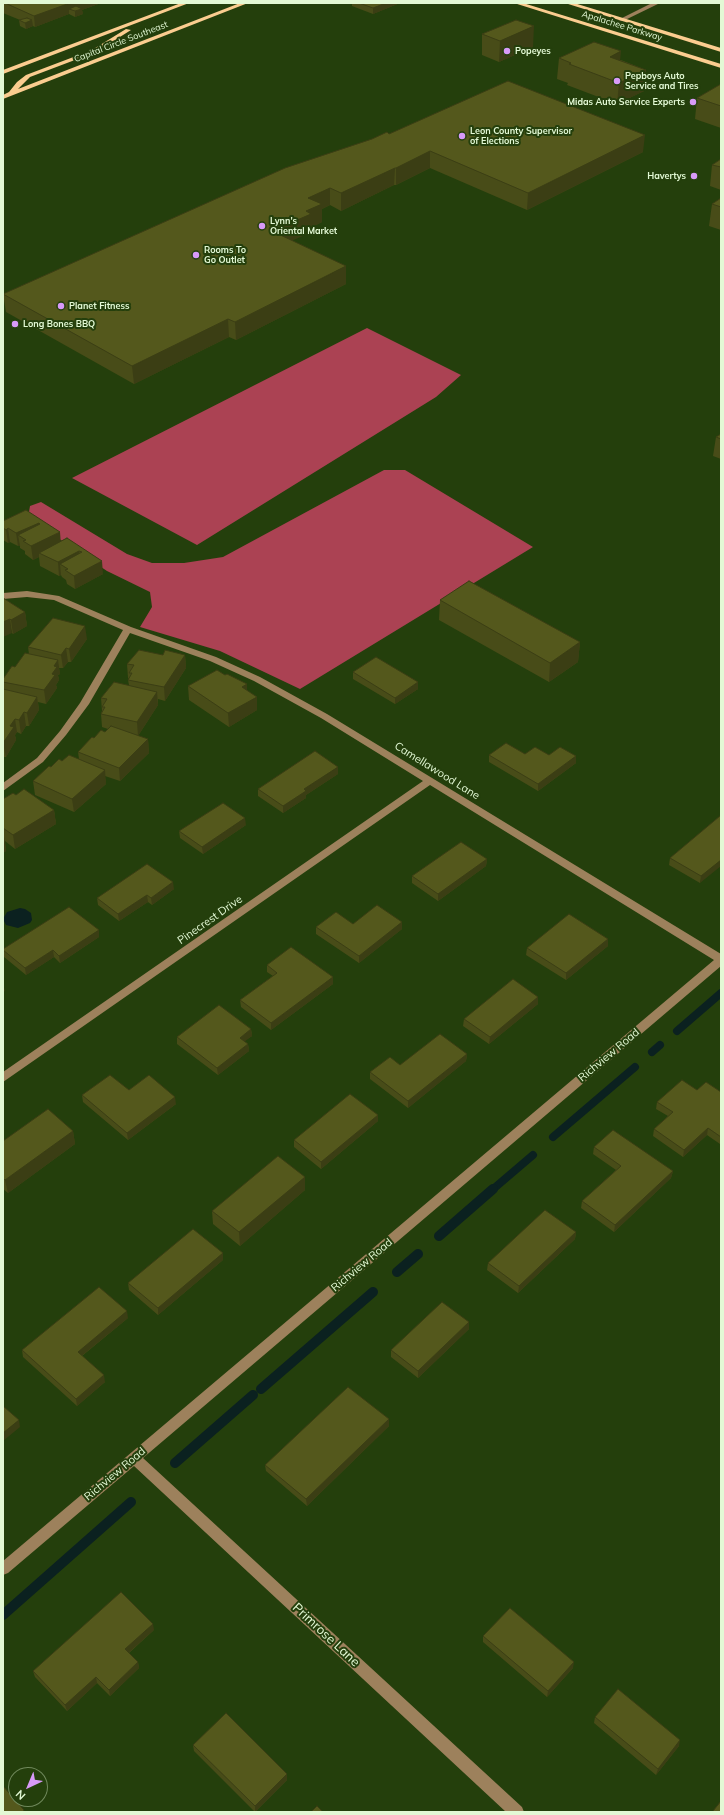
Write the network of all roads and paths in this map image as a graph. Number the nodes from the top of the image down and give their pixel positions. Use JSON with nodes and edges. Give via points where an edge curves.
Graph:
{"nodes":[{"id":1,"x":186,"y":3,"type":"edge"},
{"id":2,"x":245,"y":3,"type":"edge"},
{"id":3,"x":517,"y":3,"type":"edge"},
{"id":4,"x":568,"y":3,"type":"edge"},
{"id":5,"x":657,"y":3,"type":"edge"},
{"id":6,"x":148,"y":18,"type":"junction"},
{"id":7,"x":621,"y":20,"type":"junction"},
{"id":8,"x":653,"y":29,"type":"junction"},
{"id":9,"x":614,"y":32,"type":"junction"},
{"id":10,"x":721,"y":50,"type":"edge"},
{"id":11,"x":721,"y":66,"type":"edge"},
{"id":12,"x":3,"y":72,"type":"edge"},
{"id":13,"x":12,"y":93,"type":"junction"},
{"id":14,"x":3,"y":97,"type":"edge"},
{"id":15,"x":3,"y":596,"type":"edge"},
{"id":16,"x":128,"y":629,"type":"junction"},
{"id":17,"x":430,"y":781,"type":"junction"},
{"id":18,"x":3,"y":788,"type":"edge"},
{"id":19,"x":721,"y":960,"type":"edge"},
{"id":20,"x":3,"y":1078,"type":"edge"},
{"id":21,"x":134,"y":1458,"type":"junction"},
{"id":22,"x":3,"y":1569,"type":"edge"},
{"id":23,"x":517,"y":1812,"type":"edge"}],
"edges":[{"from":1,"to":6,"type":"main road","name":"Capital Circle Southeast"},
{"from":2,"to":13,"type":"main road","name":"Capital Circle Southeast"},
{"from":3,"to":9,"type":"main road","name":"Apalachee Parkway"},
{"from":4,"to":7,"type":"main road","name":"Apalachee Parkway"},
{"from":5,"to":7,"type":"street"},
{"from":6,"to":12,"type":"main road","name":"Capital Circle Southeast"},
{"from":6,"to":13,"type":"main road","via":[[94,51],[28,76]]},
{"from":7,"to":8,"type":"main road","name":"Apalachee Parkway"},
{"from":8,"to":9,"type":"main road"},
{"from":8,"to":10,"type":"main road","name":"Apalachee Parkway"},
{"from":9,"to":11,"type":"main road","name":"Apalachee Parkway"},
{"from":13,"to":14,"type":"main road","name":"Capital Circle Southeast"},
{"from":15,"to":16,"type":"street","name":"Camellawood Lane","via":[[27,594],[56,598]]},
{"from":16,"to":17,"type":"street","name":"Camellawood Lane","via":[[213,658],[257,679],[324,716]]},
{"from":16,"to":18,"type":"street","via":[[84,704],[63,733],[40,760]]},
{"from":17,"to":19,"type":"street","name":"Camellawood Lane"},
{"from":17,"to":20,"type":"street","name":"Pinecrest Drive"},
{"from":19,"to":21,"type":"street","name":"Richview Road"},
{"from":21,"to":22,"type":"street","name":"Richview Road"},
{"from":21,"to":23,"type":"street","name":"Primrose Lane"}]}
